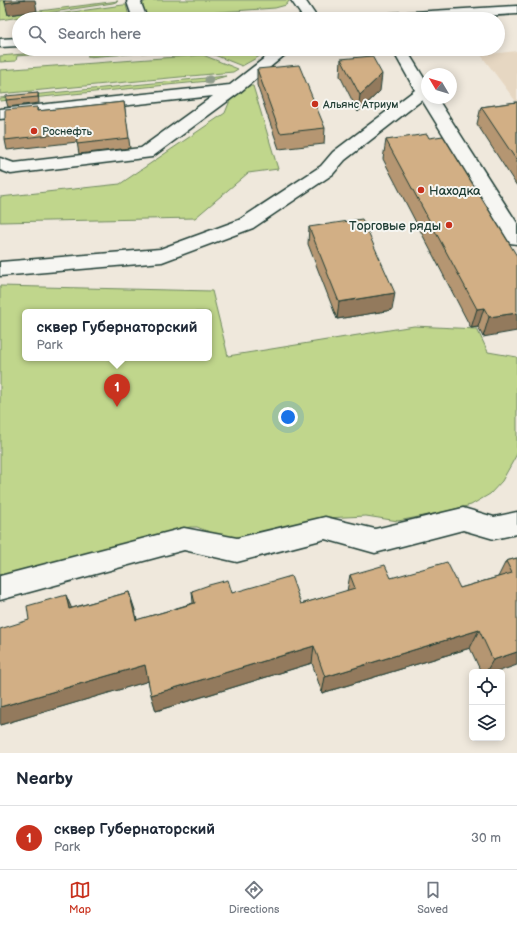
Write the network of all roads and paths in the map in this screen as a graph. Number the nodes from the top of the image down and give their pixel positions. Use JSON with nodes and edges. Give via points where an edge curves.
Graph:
{"nodes":[{"id":1,"x":136,"y":0,"type":"edge"},
{"id":2,"x":298,"y":0,"type":"edge"},
{"id":3,"x":426,"y":2,"type":"dead end"},
{"id":4,"x":517,"y":10,"type":"edge"},
{"id":5,"x":138,"y":12,"type":"edge"},
{"id":6,"x":306,"y":12,"type":"edge"},
{"id":7,"x":432,"y":12,"type":"edge"},
{"id":8,"x":484,"y":12,"type":"edge"},
{"id":9,"x":12,"y":42,"type":"edge"},
{"id":10,"x":0,"y":43,"type":"edge"},
{"id":11,"x":276,"y":56,"type":"edge"},
{"id":12,"x":403,"y":56,"type":"edge"},
{"id":13,"x":421,"y":85,"type":"edge"},
{"id":14,"x":234,"y":89,"type":"junction"},
{"id":15,"x":421,"y":99,"type":"edge"},
{"id":16,"x":433,"y":104,"type":"edge"},
{"id":17,"x":0,"y":114,"type":"edge"},
{"id":18,"x":0,"y":163,"type":"edge"},
{"id":19,"x":517,"y":238,"type":"edge"},
{"id":20,"x":0,"y":269,"type":"edge"},
{"id":21,"x":517,"y":523,"type":"edge"},
{"id":22,"x":0,"y":588,"type":"edge"}],
"edges":[{"from":1,"to":5,"type":"street","via":[[134,2]]},
{"from":2,"to":6,"type":"street"},
{"from":3,"to":7,"type":"street"},
{"from":4,"to":8,"type":"street"},
{"from":9,"to":10,"type":"street"},
{"from":11,"to":14,"type":"street"},
{"from":12,"to":13,"type":"street"},
{"from":14,"to":17,"type":"street"},
{"from":14,"to":18,"type":"street","via":[[146,153],[11,169]]},
{"from":15,"to":20,"type":"street","via":[[339,156],[327,170],[246,224],[162,255]]},
{"from":16,"to":19,"type":"street"},
{"from":21,"to":22,"type":"street","via":[[494,528],[462,519],[375,541],[325,528],[237,550],[184,539]]}]}
